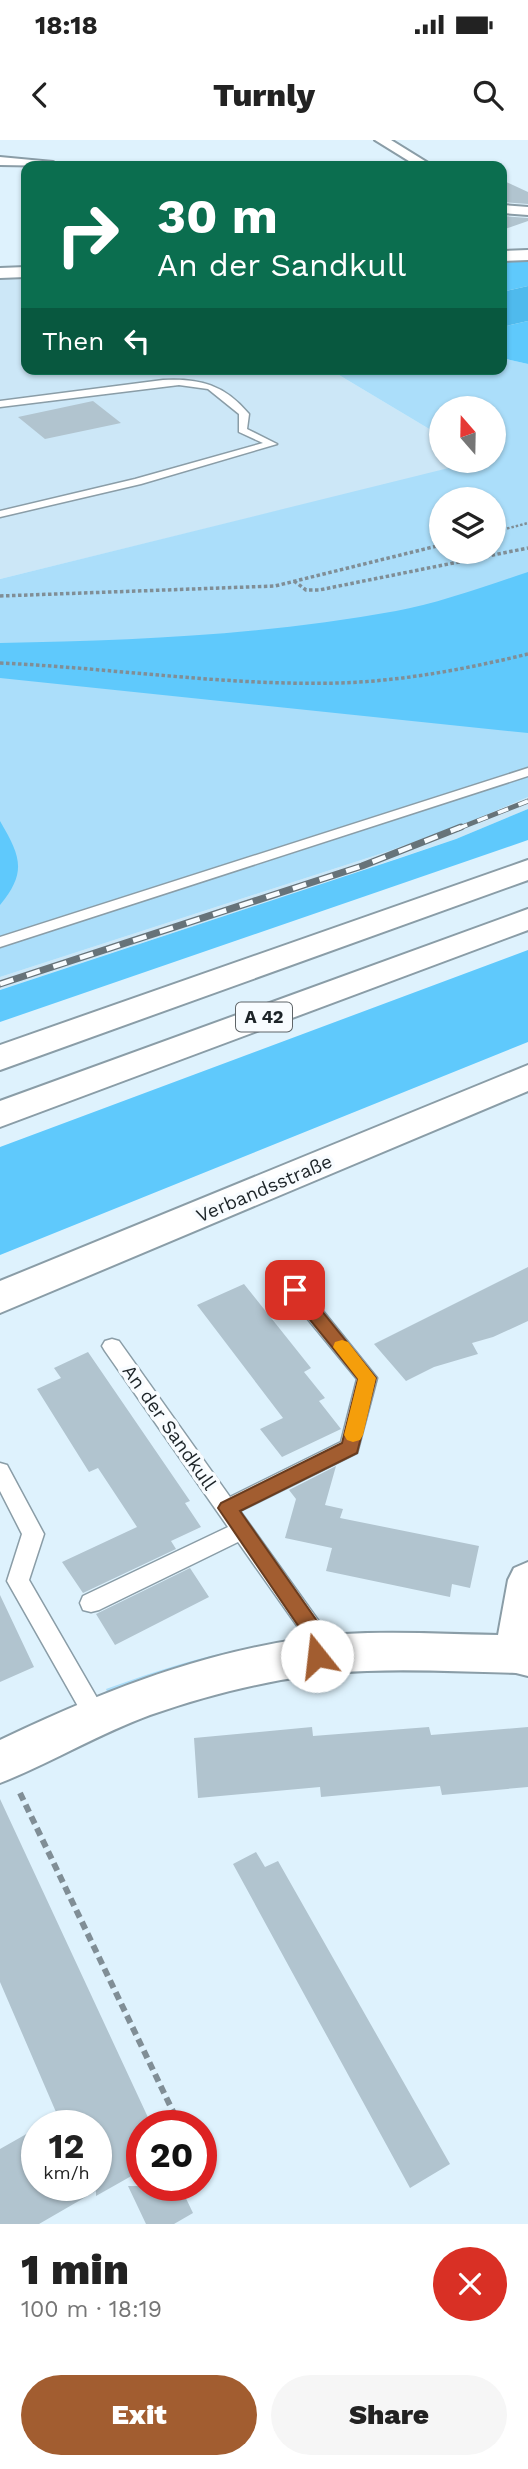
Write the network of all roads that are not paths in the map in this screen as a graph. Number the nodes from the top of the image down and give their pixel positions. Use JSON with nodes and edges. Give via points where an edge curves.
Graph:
{"nodes":[{"id":1,"x":382,"y":140,"type":"edge"},
{"id":2,"x":0,"y":161,"type":"edge"},
{"id":3,"x":418,"y":161,"type":"edge"},
{"id":4,"x":21,"y":163,"type":"edge"},
{"id":5,"x":507,"y":209,"type":"edge"},
{"id":6,"x":528,"y":211,"type":"edge"},
{"id":7,"x":528,"y":255,"type":"edge"},
{"id":8,"x":507,"y":256,"type":"edge"},
{"id":9,"x":21,"y":272,"type":"edge"},
{"id":10,"x":0,"y":273,"type":"edge"},
{"id":11,"x":0,"y":404,"type":"edge"},
{"id":12,"x":0,"y":514,"type":"edge"},
{"id":13,"x":528,"y":772,"type":"edge"},
{"id":14,"x":528,"y":869,"type":"edge"},
{"id":15,"x":528,"y":919,"type":"edge"},
{"id":16,"x":0,"y":942,"type":"edge"},
{"id":17,"x":0,"y":1058,"type":"edge"},
{"id":18,"x":528,"y":1077,"type":"edge"},
{"id":19,"x":0,"y":1115,"type":"edge"},
{"id":20,"x":295,"y":1290,"type":"dead end"},
{"id":21,"x":0,"y":1298,"type":"edge"},
{"id":22,"x":112,"y":1346,"type":"dead end"},
{"id":23,"x":0,"y":1471,"type":"edge"},
{"id":24,"x":227,"y":1508,"type":"junction"},
{"id":25,"x":242,"y":1530,"type":"junction"},
{"id":26,"x":528,"y":1580,"type":"edge"},
{"id":27,"x":90,"y":1603,"type":"dead end"},
{"id":28,"x":522,"y":1655,"type":"edge"},
{"id":29,"x":317,"y":1656,"type":"junction"},
{"id":30,"x":96,"y":1717,"type":"junction"},
{"id":31,"x":2,"y":1761,"type":"edge"}],
"edges":[{"from":1,"to":3,"type":"street"},
{"from":2,"to":4,"type":"street"},
{"from":5,"to":6,"type":"street"},
{"from":7,"to":8,"type":"street"},
{"from":9,"to":10,"type":"street"},
{"from":11,"to":12,"type":"lane","via":[[138,385],[202,384],[238,407],[244,414],[242,430],[272,444]]},
{"from":13,"to":16,"type":"lane"},
{"from":14,"to":17,"type":"main road","number":"A 42"},
{"from":15,"to":19,"type":"main road","number":"A 42"},
{"from":18,"to":21,"type":"main road","name":"Verbandsstraße"},
{"from":20,"to":24,"type":"lane","name":"An der Sandkull","via":[[368,1378],[350,1447]]},
{"from":22,"to":24,"type":"lane","name":"An der Sandkull"},
{"from":23,"to":30,"type":"lane","via":[[33,1534],[18,1581]]},
{"from":24,"to":25,"type":"lane","name":"An der Sandkull"},
{"from":25,"to":27,"type":"lane"},
{"from":25,"to":29,"type":"lane","name":"An der Sandkull","via":[[310,1627]]},
{"from":26,"to":28,"type":"street"},
{"from":28,"to":29,"type":"street"},
{"from":29,"to":30,"type":"street","via":[[161,1692]]},
{"from":30,"to":31,"type":"street"}]}
